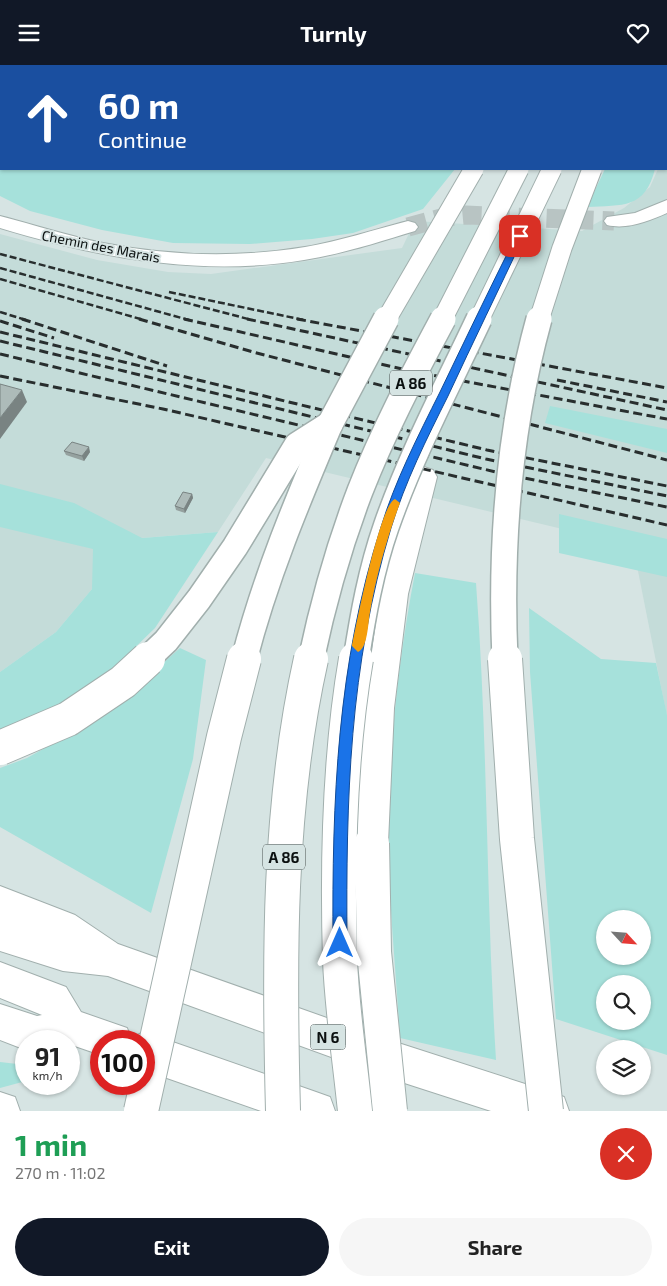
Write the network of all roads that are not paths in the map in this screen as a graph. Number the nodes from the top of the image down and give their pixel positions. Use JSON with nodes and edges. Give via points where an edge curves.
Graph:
{"nodes":[{"id":1,"x":473,"y":170,"type":"edge"},
{"id":2,"x":519,"y":170,"type":"edge"},
{"id":3,"x":552,"y":170,"type":"edge"},
{"id":4,"x":592,"y":170,"type":"edge"},
{"id":5,"x":667,"y":206,"type":"edge"},
{"id":6,"x":614,"y":221,"type":"tunnel mouth"},
{"id":7,"x":0,"y":222,"type":"edge"},
{"id":8,"x":408,"y":227,"type":"tunnel mouth"},
{"id":9,"x":330,"y":424,"type":"junction"},
{"id":10,"x":426,"y":431,"type":"junction"},
{"id":11,"x":0,"y":748,"type":"edge"},
{"id":12,"x":0,"y":903,"type":"edge"},
{"id":13,"x":0,"y":934,"type":"edge"},
{"id":14,"x":108,"y":958,"type":"junction"},
{"id":15,"x":0,"y":981,"type":"edge"},
{"id":16,"x":0,"y":1022,"type":"edge"},
{"id":17,"x":69,"y":1026,"type":"junction"},
{"id":18,"x":90,"y":1033,"type":"edge"},
{"id":19,"x":155,"y":1055,"type":"edge"},
{"id":20,"x":142,"y":1111,"type":"edge"},
{"id":21,"x":283,"y":1111,"type":"edge"},
{"id":22,"x":316,"y":1111,"type":"edge"},
{"id":23,"x":355,"y":1111,"type":"edge"},
{"id":24,"x":390,"y":1111,"type":"edge"},
{"id":25,"x":548,"y":1111,"type":"edge"}],
"edges":[{"from":1,"to":9,"type":"main road","bridge":true},
{"from":2,"to":21,"type":"main road","number":"A 86","bridge":true,"via":[[378,449],[322,607],[299,720],[286,819],[280,984]]},
{"from":3,"to":10,"type":"main road","number":"A 86","bridge":true},
{"from":4,"to":25,"type":"main road","bridge":true,"via":[[541,313],[524,383],[513,454],[507,543],[504,643],[511,781]]},
{"from":5,"to":6,"type":"main road","via":[[639,218]]},
{"from":7,"to":8,"type":"main road","name":"Chemin des Marais","via":[[145,257],[229,261],[262,261],[318,252],[364,242]]},
{"from":9,"to":11,"type":"main road","bridge":true,"via":[[297,445],[235,547],[166,641],[123,682],[68,719]]},
{"from":9,"to":20,"type":"main road","bridge":true,"via":[[281,540],[257,609],[224,737]]},
{"from":10,"to":23,"type":"main road","number":"A 86","bridge":true,"via":[[384,535],[365,606],[347,713],[339,828],[340,962]]},
{"from":10,"to":24,"type":"main road","bridge":true,"via":[[424,477],[394,594],[379,708],[372,843],[374,952]]},
{"from":12,"to":14,"type":"main road","via":[[63,927]]},
{"from":13,"to":14,"type":"main road","number":"N 6","via":[[63,953]]},
{"from":14,"to":25,"type":"main road","number":"N 6","via":[[389,1059]]},
{"from":15,"to":17,"type":"main road","via":[[53,1000]]},
{"from":16,"to":17,"type":"main road","via":[[36,1035]]},
{"from":17,"to":18,"type":"main road"},
{"from":19,"to":22,"type":"main road"}]}
